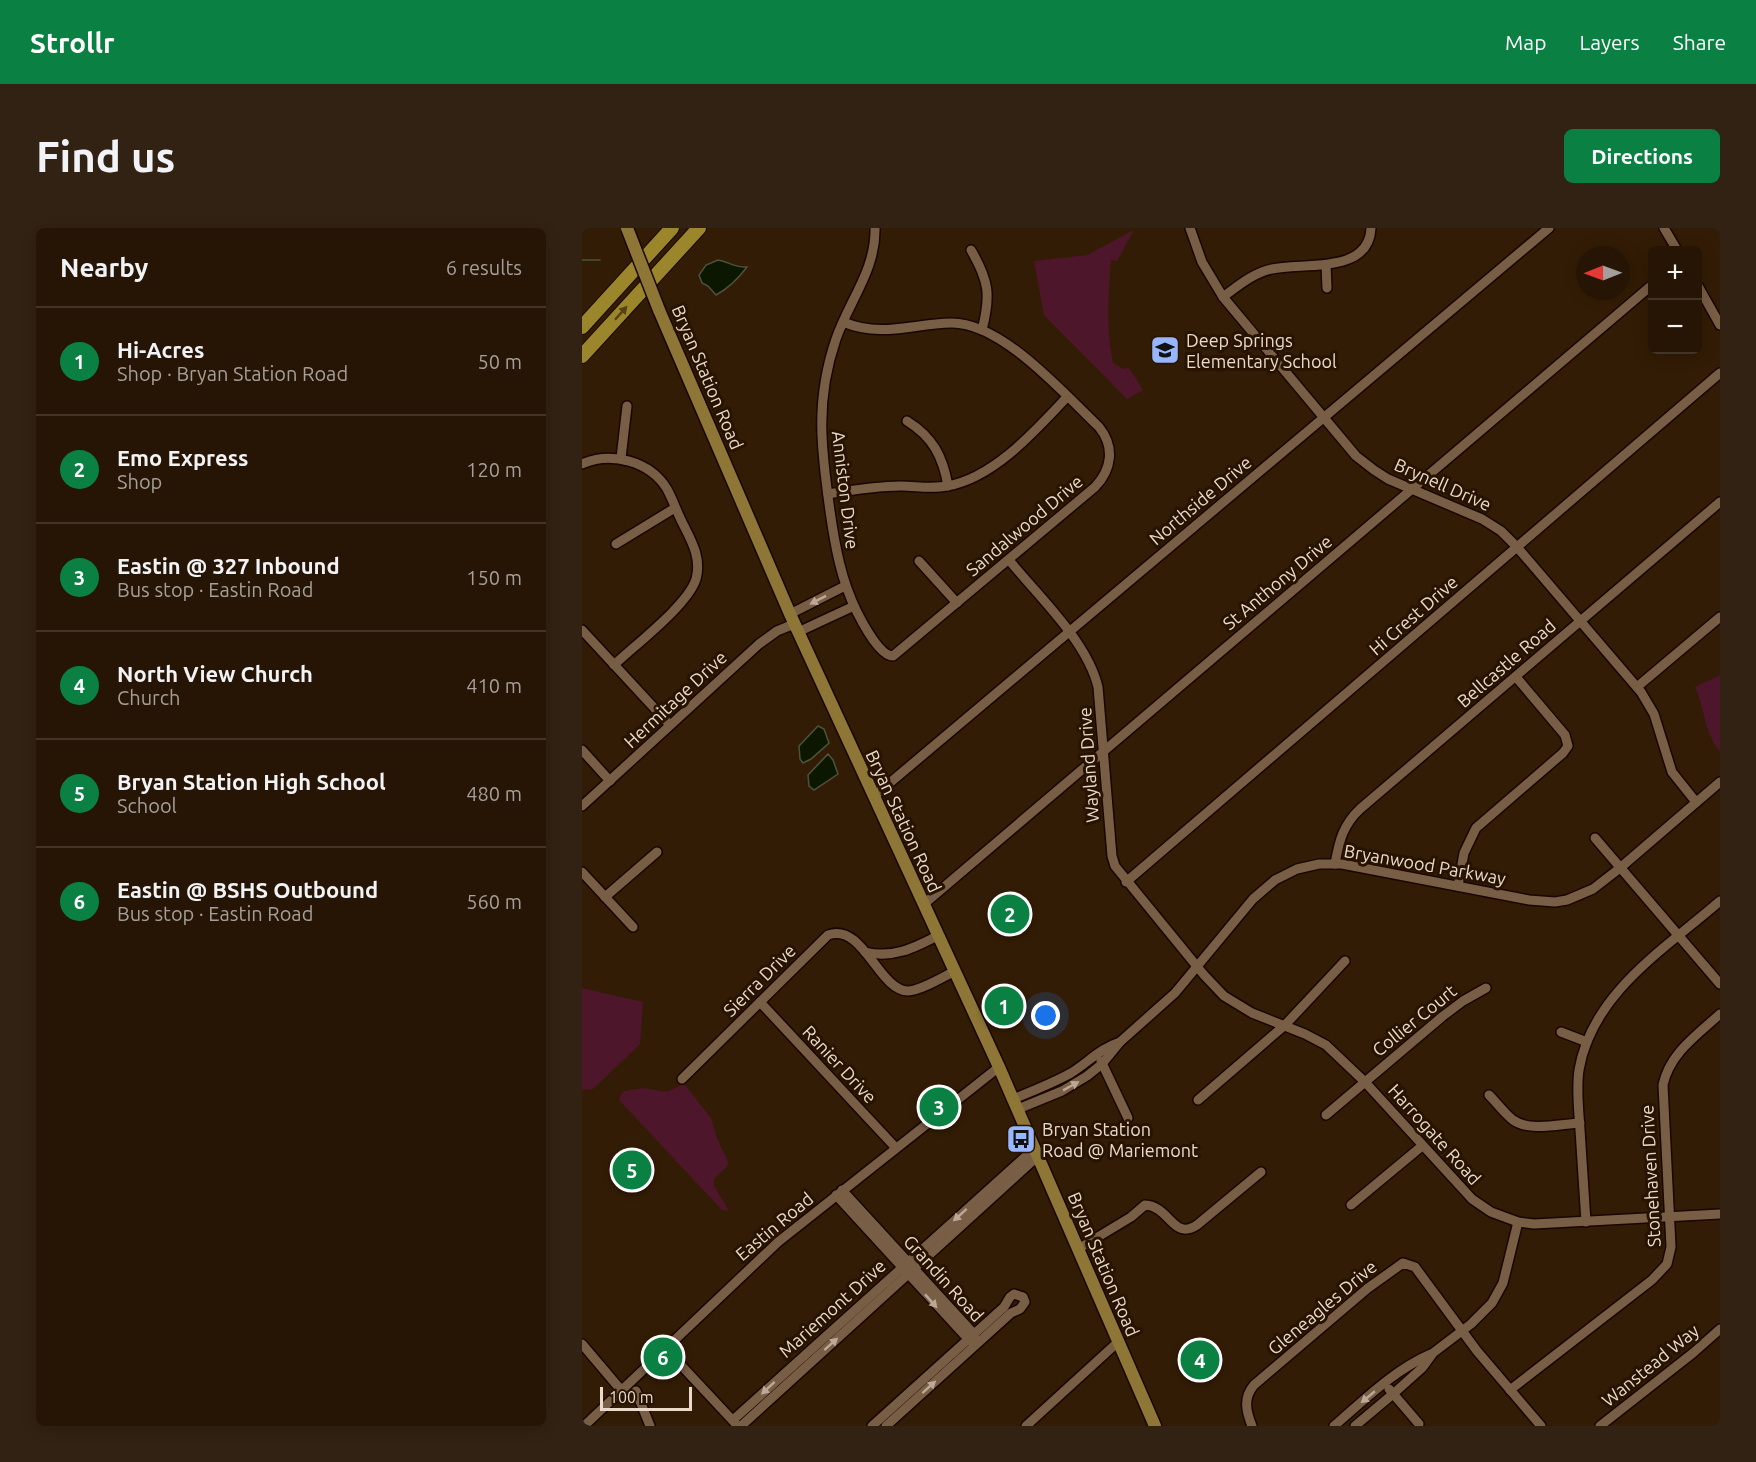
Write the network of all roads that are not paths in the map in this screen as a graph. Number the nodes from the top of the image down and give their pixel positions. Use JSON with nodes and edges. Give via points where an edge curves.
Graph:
{"nodes":[{"id":1,"x":627,"y":228,"type":"edge"},
{"id":2,"x":672,"y":228,"type":"edge"},
{"id":3,"x":699,"y":228,"type":"edge"},
{"id":4,"x":875,"y":228,"type":"edge"},
{"id":5,"x":1190,"y":228,"type":"edge"},
{"id":6,"x":1371,"y":228,"type":"edge"},
{"id":7,"x":1550,"y":228,"type":"edge"},
{"id":8,"x":1664,"y":228,"type":"edge"},
{"id":9,"x":1675,"y":246,"type":"edge"},
{"id":10,"x":971,"y":250,"type":"dead end"},
{"id":11,"x":1326,"y":265,"type":"junction"},
{"id":12,"x":1327,"y":288,"type":"dead end"},
{"id":13,"x":1648,"y":289,"type":"edge"},
{"id":14,"x":1702,"y":293,"type":"edge"},
{"id":15,"x":1223,"y":297,"type":"junction"},
{"id":16,"x":843,"y":322,"type":"junction"},
{"id":17,"x":1720,"y":325,"type":"edge"},
{"id":18,"x":582,"y":327,"type":"edge"},
{"id":19,"x":982,"y":330,"type":"junction"},
{"id":20,"x":582,"y":356,"type":"edge"},
{"id":21,"x":1720,"y":373,"type":"edge"},
{"id":22,"x":1067,"y":397,"type":"junction"},
{"id":23,"x":627,"y":406,"type":"dead end"},
{"id":24,"x":1324,"y":418,"type":"junction"},
{"id":25,"x":907,"y":421,"type":"dead end"},
{"id":26,"x":621,"y":458,"type":"junction"},
{"id":27,"x":582,"y":464,"type":"edge"},
{"id":28,"x":948,"y":486,"type":"junction"},
{"id":29,"x":1413,"y":489,"type":"junction"},
{"id":30,"x":828,"y":494,"type":"junction"},
{"id":31,"x":1720,"y":502,"type":"edge"},
{"id":32,"x":675,"y":508,"type":"junction"},
{"id":33,"x":616,"y":544,"type":"dead end"},
{"id":34,"x":1517,"y":547,"type":"junction"},
{"id":35,"x":919,"y":561,"type":"dead end"},
{"id":36,"x":1009,"y":561,"type":"junction"},
{"id":37,"x":846,"y":586,"type":"junction"},
{"id":38,"x":957,"y":603,"type":"junction"},
{"id":39,"x":854,"y":606,"type":"junction"},
{"id":40,"x":1720,"y":617,"type":"edge"},
{"id":41,"x":1581,"y":621,"type":"junction"},
{"id":42,"x":794,"y":623,"type":"junction"},
{"id":43,"x":582,"y":630,"type":"edge"},
{"id":44,"x":1069,"y":631,"type":"junction"},
{"id":45,"x":889,"y":657,"type":"joint"},
{"id":46,"x":614,"y":665,"type":"junction"},
{"id":47,"x":1515,"y":677,"type":"junction"},
{"id":48,"x":1638,"y":687,"type":"junction"},
{"id":49,"x":670,"y":725,"type":"junction"},
{"id":50,"x":582,"y":750,"type":"edge"},
{"id":51,"x":1103,"y":751,"type":"junction"},
{"id":52,"x":610,"y":781,"type":"junction"},
{"id":53,"x":1720,"y":782,"type":"edge"},
{"id":54,"x":873,"y":797,"type":"junction"},
{"id":55,"x":1696,"y":802,"type":"junction"},
{"id":56,"x":582,"y":806,"type":"edge"},
{"id":57,"x":1595,"y":838,"type":"dead end"},
{"id":58,"x":657,"y":852,"type":"dead end"},
{"id":59,"x":1335,"y":864,"type":"junction"},
{"id":60,"x":1620,"y":868,"type":"junction"},
{"id":61,"x":582,"y":872,"type":"edge"},
{"id":62,"x":1126,"y":882,"type":"junction"},
{"id":63,"x":1458,"y":886,"type":"junction"},
{"id":64,"x":606,"y":897,"type":"junction"},
{"id":65,"x":1720,"y":901,"type":"edge"},
{"id":66,"x":924,"y":904,"type":"junction"},
{"id":67,"x":633,"y":927,"type":"dead end"},
{"id":68,"x":939,"y":935,"type":"junction"},
{"id":69,"x":1679,"y":936,"type":"junction"},
{"id":70,"x":864,"y":951,"type":"junction"},
{"id":71,"x":1345,"y":961,"type":"dead end"},
{"id":72,"x":1197,"y":967,"type":"junction"},
{"id":73,"x":956,"y":971,"type":"junction"},
{"id":74,"x":1720,"y":984,"type":"edge"},
{"id":75,"x":1486,"y":988,"type":"dead end"},
{"id":76,"x":760,"y":1002,"type":"junction"},
{"id":77,"x":1720,"y":1014,"type":"edge"},
{"id":78,"x":1285,"y":1025,"type":"junction"},
{"id":79,"x":1562,"y":1032,"type":"dead end"},
{"id":80,"x":1120,"y":1042,"type":"junction"},
{"id":81,"x":1587,"y":1042,"type":"junction"},
{"id":82,"x":1097,"y":1054,"type":"junction"},
{"id":83,"x":1102,"y":1064,"type":"junction"},
{"id":84,"x":999,"y":1067,"type":"junction"},
{"id":85,"x":682,"y":1079,"type":"dead end"},
{"id":86,"x":1365,"y":1082,"type":"junction"},
{"id":87,"x":1489,"y":1095,"type":"dead end"},
{"id":88,"x":1198,"y":1100,"type":"dead end"},
{"id":89,"x":1016,"y":1104,"type":"junction"},
{"id":90,"x":1326,"y":1115,"type":"dead end"},
{"id":91,"x":1128,"y":1118,"type":"dead end"},
{"id":92,"x":1580,"y":1124,"type":"junction"},
{"id":93,"x":1422,"y":1146,"type":"junction"},
{"id":94,"x":896,"y":1148,"type":"junction"},
{"id":95,"x":1036,"y":1152,"type":"junction"},
{"id":96,"x":1261,"y":1172,"type":"dead end"},
{"id":97,"x":839,"y":1193,"type":"junction"},
{"id":98,"x":1350,"y":1205,"type":"dead end"},
{"id":99,"x":1720,"y":1214,"type":"edge"},
{"id":100,"x":1670,"y":1217,"type":"junction"},
{"id":101,"x":1518,"y":1222,"type":"junction"},
{"id":102,"x":1586,"y":1222,"type":"junction"},
{"id":103,"x":1078,"y":1249,"type":"junction"},
{"id":104,"x":908,"y":1268,"type":"junction"},
{"id":105,"x":1720,"y":1329,"type":"edge"},
{"id":106,"x":1462,"y":1330,"type":"junction"},
{"id":107,"x":970,"y":1337,"type":"junction"},
{"id":108,"x":1118,"y":1342,"type":"junction"},
{"id":109,"x":582,"y":1344,"type":"edge"},
{"id":110,"x":976,"y":1344,"type":"junction"},
{"id":111,"x":665,"y":1348,"type":"junction"},
{"id":112,"x":1433,"y":1353,"type":"junction"},
{"id":113,"x":1384,"y":1383,"type":"junction"},
{"id":114,"x":621,"y":1390,"type":"junction"},
{"id":115,"x":1510,"y":1390,"type":"junction"},
{"id":116,"x":636,"y":1391,"type":"dead end"},
{"id":117,"x":1393,"y":1394,"type":"junction"},
{"id":118,"x":737,"y":1424,"type":"edge"},
{"id":119,"x":1419,"y":1424,"type":"dead end"},
{"id":120,"x":584,"y":1426,"type":"edge"},
{"id":121,"x":650,"y":1426,"type":"edge"},
{"id":122,"x":872,"y":1426,"type":"edge"},
{"id":123,"x":886,"y":1426,"type":"edge"},
{"id":124,"x":1026,"y":1426,"type":"edge"},
{"id":125,"x":1155,"y":1426,"type":"edge"},
{"id":126,"x":1252,"y":1426,"type":"edge"},
{"id":127,"x":1334,"y":1426,"type":"edge"},
{"id":128,"x":1354,"y":1426,"type":"edge"},
{"id":129,"x":1541,"y":1426,"type":"edge"},
{"id":130,"x":1600,"y":1426,"type":"edge"}],
"edges":[{"from":1,"to":42,"type":"main road","name":"Bryan Station Road","bridge":true},
{"from":2,"to":18,"type":"highway"},
{"from":20,"to":3,"type":"highway","one_way":true},
{"from":4,"to":16,"type":"street","name":"Anniston Drive","via":[[867,272]]},
{"from":5,"to":15,"type":"street","name":"Brynell Drive","via":[[1202,262]]},
{"from":6,"to":11,"type":"street","via":[[1368,241],[1358,253]]},
{"from":7,"to":24,"type":"street","name":"Northside Drive"},
{"from":8,"to":9,"type":"street"},
{"from":10,"to":19,"type":"street","via":[[988,289]]},
{"from":11,"to":12,"type":"street"},
{"from":11,"to":15,"type":"street","via":[[1264,271]]},
{"from":13,"to":29,"type":"street","name":"St Anthony Drive"},
{"from":14,"to":17,"type":"street"},
{"from":15,"to":24,"type":"street","name":"Brynell Drive"},
{"from":16,"to":19,"type":"street","name":"Sandalwood Drive","via":[[877,331],[955,323]]},
{"from":16,"to":30,"type":"street","name":"Anniston Drive","via":[[831,356],[822,403],[821,444]]},
{"from":19,"to":22,"type":"street","name":"Sandalwood Drive","via":[[1011,346]]},
{"from":21,"to":34,"type":"street","name":"Hi Crest Drive"},
{"from":22,"to":28,"type":"street","via":[[1008,455]]},
{"from":22,"to":36,"type":"street","name":"Sandalwood Drive","via":[[1103,433],[1109,447],[1109,466],[1095,487]]},
{"from":23,"to":26,"type":"street"},
{"from":24,"to":29,"type":"street","name":"Brynell Drive","via":[[1364,463]]},
{"from":24,"to":44,"type":"street","name":"Northside Drive"},
{"from":25,"to":28,"type":"street","via":[[935,445]]},
{"from":26,"to":27,"type":"street"},
{"from":26,"to":32,"type":"street","via":[[654,475],[667,489]]},
{"from":28,"to":30,"type":"street","via":[[879,487]]},
{"from":29,"to":34,"type":"street","name":"Brynell Drive","via":[[1482,519]]},
{"from":29,"to":51,"type":"street","name":"St Anthony Drive"},
{"from":30,"to":37,"type":"street","name":"Anniston Drive"},
{"from":31,"to":41,"type":"street","name":"Bellcastle Road"},
{"from":32,"to":33,"type":"street"},
{"from":32,"to":46,"type":"street","via":[[697,558],[695,581],[682,602]]},
{"from":34,"to":41,"type":"street","name":"Brynell Drive"},
{"from":34,"to":62,"type":"street","name":"Hi Crest Drive"},
{"from":35,"to":38,"type":"street"},
{"from":36,"to":38,"type":"street","name":"Sandalwood Drive"},
{"from":36,"to":44,"type":"street","name":"Wayland Drive"},
{"from":37,"to":39,"type":"street","name":"Anniston Drive"},
{"from":37,"to":42,"type":"street","one_way":true},
{"from":38,"to":45,"type":"street","name":"Sandalwood Drive"},
{"from":39,"to":42,"type":"street"},
{"from":39,"to":45,"type":"street","name":"Anniston Drive"},
{"from":40,"to":48,"type":"street"},
{"from":41,"to":47,"type":"street","name":"Bellcastle Road"},
{"from":41,"to":48,"type":"street","name":"Brynell Drive"},
{"from":42,"to":49,"type":"street","name":"Hermitage Drive","via":[[771,634]]},
{"from":42,"to":54,"type":"main road","name":"Bryan Station Road"},
{"from":43,"to":46,"type":"street"},
{"from":44,"to":51,"type":"street","name":"Wayland Drive","via":[[1096,677]]},
{"from":44,"to":54,"type":"street","name":"Northside Drive"},
{"from":46,"to":49,"type":"street"},
{"from":47,"to":59,"type":"street","name":"Bellcastle Road","via":[[1351,818],[1340,839]]},
{"from":47,"to":63,"type":"street","via":[[1565,735],[1568,746],[1476,828],[1464,854]]},
{"from":48,"to":55,"type":"street","name":"Brynell Drive","via":[[1654,714],[1672,772]]},
{"from":49,"to":52,"type":"street","name":"Hermitage Drive"},
{"from":50,"to":52,"type":"street"},
{"from":51,"to":62,"type":"street","name":"Wayland Drive","via":[[1112,856]]},
{"from":51,"to":66,"type":"street","name":"St Anthony Drive"},
{"from":52,"to":56,"type":"street","name":"Hermitage Drive"},
{"from":53,"to":55,"type":"street","name":"Bryanwood Parkway"},
{"from":54,"to":66,"type":"main road","name":"Bryan Station Road"},
{"from":55,"to":60,"type":"street","name":"Bryanwood Parkway"},
{"from":57,"to":60,"type":"street"},
{"from":58,"to":64,"type":"street"},
{"from":59,"to":63,"type":"street","name":"Bryanwood Parkway"},
{"from":59,"to":72,"type":"street","name":"Bryanwood Parkway","via":[[1308,866],[1275,880],[1253,899]]},
{"from":60,"to":63,"type":"street","name":"Bryanwood Parkway","via":[[1593,889],[1555,902]]},
{"from":60,"to":69,"type":"street"},
{"from":61,"to":64,"type":"street"},
{"from":62,"to":72,"type":"street","name":"Wayland Drive"},
{"from":64,"to":67,"type":"street"},
{"from":65,"to":69,"type":"street"},
{"from":66,"to":68,"type":"main road","name":"Bryan Station Road"},
{"from":68,"to":70,"type":"street","via":[[901,952]]},
{"from":68,"to":73,"type":"main road","name":"Bryan Station Road"},
{"from":69,"to":74,"type":"street"},
{"from":69,"to":81,"type":"street","via":[[1616,993]]},
{"from":70,"to":73,"type":"street","name":"Sierra Drive","via":[[904,991]]},
{"from":70,"to":76,"type":"street","name":"Sierra Drive","via":[[842,933],[828,935]]},
{"from":71,"to":78,"type":"street"},
{"from":72,"to":78,"type":"street","name":"Harrogate Road","via":[[1231,1001]]},
{"from":72,"to":80,"type":"street","name":"Bryanwood Parkway","via":[[1175,993]]},
{"from":73,"to":84,"type":"main road","name":"Bryan Station Road"},
{"from":75,"to":86,"type":"street","name":"Collier Court","via":[[1453,1008]]},
{"from":76,"to":85,"type":"street","name":"Sierra Drive"},
{"from":76,"to":94,"type":"street","name":"Ranier Drive"},
{"from":77,"to":100,"type":"street","name":"Stonehaven Drive","via":[[1674,1058],[1665,1077],[1663,1107]]},
{"from":78,"to":86,"type":"street","name":"Harrogate Road","via":[[1326,1045]]},
{"from":78,"to":88,"type":"street"},
{"from":79,"to":81,"type":"street"},
{"from":80,"to":82,"type":"street","name":"Bryanwood Parkway"},
{"from":80,"to":83,"type":"street","name":"Bryanwood Parkway"},
{"from":81,"to":92,"type":"street","via":[[1579,1072]]},
{"from":82,"to":83,"type":"street"},
{"from":82,"to":89,"type":"street","name":"Bryanwood Parkway"},
{"from":89,"to":83,"type":"street","name":"Bryanwood Parkway","one_way":true,"via":[[1062,1091]]},
{"from":83,"to":91,"type":"street"},
{"from":84,"to":89,"type":"main road","name":"Bryan Station Road"},
{"from":84,"to":94,"type":"street","name":"Eastin Road"},
{"from":86,"to":90,"type":"street","name":"Collier Court"},
{"from":86,"to":93,"type":"street","name":"Harrogate Road"},
{"from":87,"to":92,"type":"street","via":[[1520,1124]]},
{"from":89,"to":95,"type":"main road","name":"Bryan Station Road"},
{"from":92,"to":102,"type":"street"},
{"from":93,"to":98,"type":"street"},
{"from":93,"to":101,"type":"street","name":"Harrogate Road","via":[[1472,1199],[1491,1212]]},
{"from":94,"to":97,"type":"street","name":"Eastin Road"},
{"from":95,"to":103,"type":"main road","name":"Bryan Station Road"},
{"from":95,"to":104,"type":"street","name":"Mariemont Drive"},
{"from":96,"to":103,"type":"street","via":[[1192,1228],[1182,1230],[1158,1209],[1146,1205]]},
{"from":97,"to":104,"type":"street","name":"Grandin Road"},
{"from":97,"to":111,"type":"street","name":"Eastin Road","via":[[778,1242]]},
{"from":99,"to":100,"type":"street","name":"Harrogate Road"},
{"from":100,"to":102,"type":"street","name":"Harrogate Road"},
{"from":100,"to":115,"type":"street","name":"Stonehaven Drive","via":[[1670,1255],[1661,1272]]},
{"from":101,"to":102,"type":"street","name":"Harrogate Road"},
{"from":101,"to":106,"type":"street","via":[[1503,1283],[1492,1303]]},
{"from":103,"to":108,"type":"main road","name":"Bryan Station Road"},
{"from":104,"to":107,"type":"street","name":"Grandin Road"},
{"from":104,"to":118,"type":"street","name":"Mariemont Drive"},
{"from":105,"to":130,"type":"street","name":"Wanstead Way"},
{"from":106,"to":112,"type":"street"},
{"from":106,"to":115,"type":"street","name":"Gleneagles Drive"},
{"from":106,"to":126,"type":"street","name":"Gleneagles Drive","via":[[1415,1267],[1408,1263],[1399,1265],[1254,1385],[1246,1400]]},
{"from":107,"to":110,"type":"street","name":"Grandin Road"},
{"from":107,"to":110,"type":"street","via":[[1010,1297],[1023,1297],[1020,1309]]},
{"from":107,"to":122,"type":"street"},
{"from":108,"to":124,"type":"street"},
{"from":108,"to":125,"type":"main road","name":"Bryan Station Road"},
{"from":109,"to":114,"type":"street"},
{"from":123,"to":110,"type":"street","one_way":true},
{"from":111,"to":114,"type":"street","name":"Eastin Road"},
{"from":111,"to":118,"type":"street"},
{"from":112,"to":113,"type":"street"},
{"from":112,"to":117,"type":"street"},
{"from":113,"to":117,"type":"street"},
{"from":113,"to":127,"type":"street","one_way":true},
{"from":114,"to":120,"type":"street","name":"Eastin Road"},
{"from":115,"to":129,"type":"street","name":"Gleneagles Drive"},
{"from":116,"to":121,"type":"street"},
{"from":117,"to":119,"type":"street"},
{"from":117,"to":128,"type":"street"}]}
